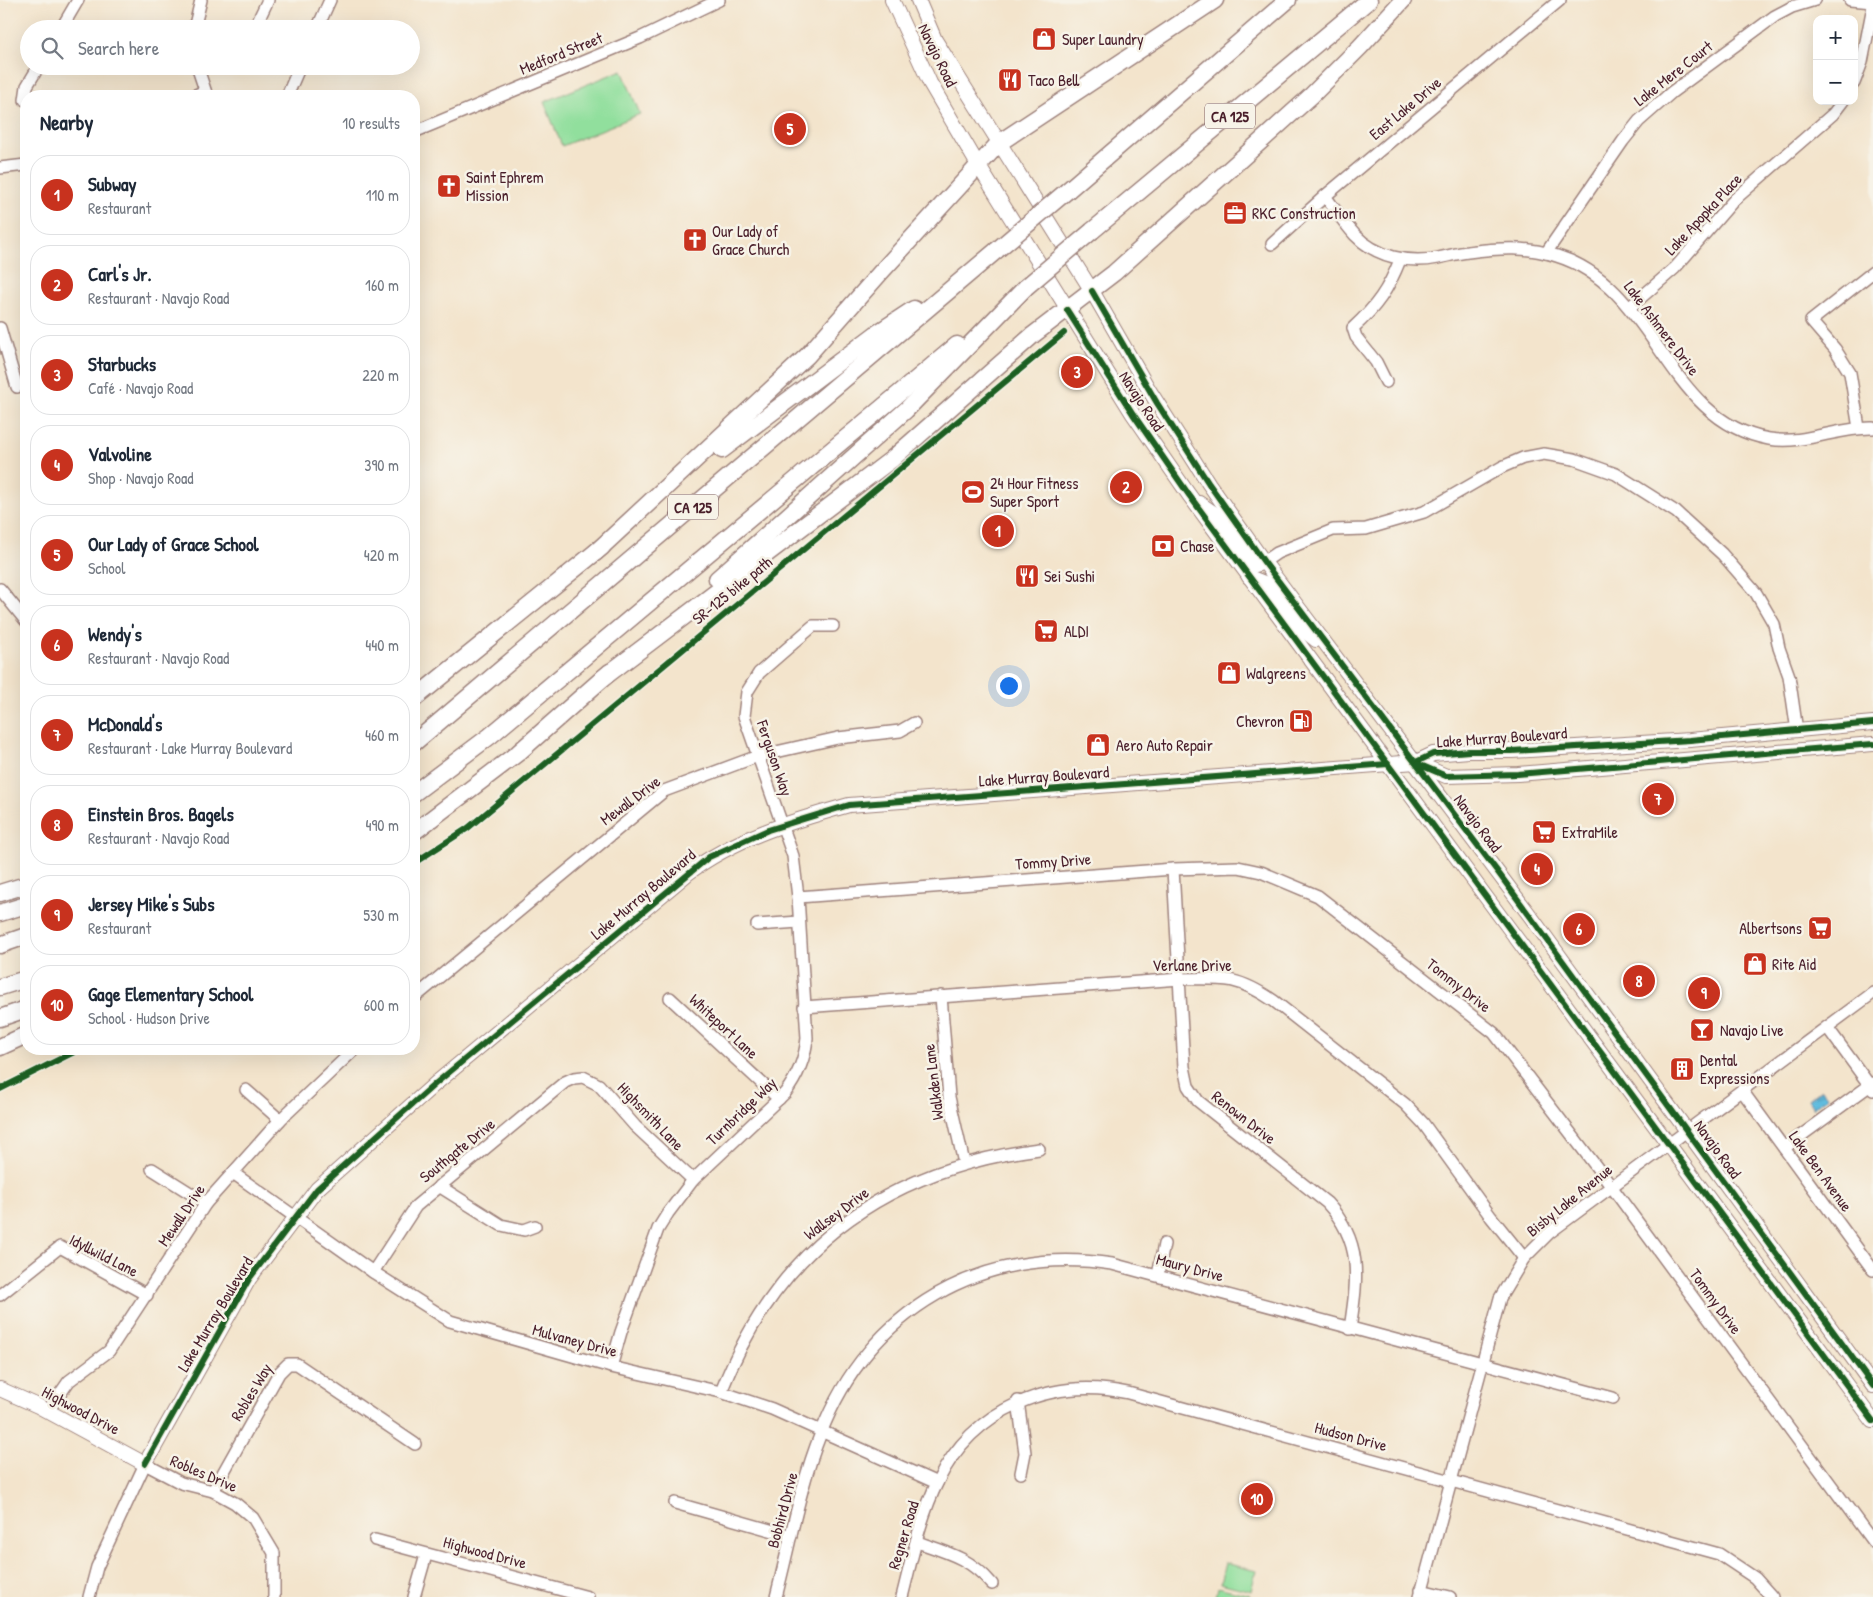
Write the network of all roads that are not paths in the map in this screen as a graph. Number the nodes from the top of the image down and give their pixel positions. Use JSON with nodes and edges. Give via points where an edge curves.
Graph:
{"nodes":[{"id":1,"x":78,"y":0,"type":"edge"},
{"id":2,"x":201,"y":0,"type":"edge"},
{"id":3,"x":268,"y":0,"type":"edge"},
{"id":4,"x":330,"y":0,"type":"edge"},
{"id":5,"x":719,"y":0,"type":"edge"},
{"id":6,"x":892,"y":0,"type":"edge"},
{"id":7,"x":918,"y":0,"type":"edge"},
{"id":8,"x":1215,"y":0,"type":"edge"},
{"id":9,"x":1288,"y":0,"type":"edge"},
{"id":10,"x":1369,"y":0,"type":"edge"},
{"id":11,"x":1403,"y":0,"type":"edge"},
{"id":12,"x":1560,"y":0,"type":"edge"},
{"id":13,"x":1815,"y":0,"type":"edge"},
{"id":14,"x":1850,"y":0,"type":"edge"},
{"id":15,"x":1873,"y":4,"type":"edge"},
{"id":16,"x":66,"y":20,"type":"edge"},
{"id":17,"x":196,"y":20,"type":"edge"},
{"id":18,"x":258,"y":20,"type":"edge"},
{"id":19,"x":321,"y":20,"type":"edge"},
{"id":20,"x":1858,"y":72,"type":"edge"},
{"id":21,"x":34,"y":75,"type":"edge"},
{"id":22,"x":200,"y":75,"type":"edge"},
{"id":23,"x":296,"y":75,"type":"edge"},
{"id":24,"x":26,"y":90,"type":"edge"},
{"id":25,"x":205,"y":90,"type":"edge"},
{"id":26,"x":290,"y":90,"type":"edge"},
{"id":27,"x":1841,"y":105,"type":"edge"},
{"id":28,"x":420,"y":130,"type":"edge"},
{"id":29,"x":999,"y":142,"type":"junction"},
{"id":30,"x":978,"y":165,"type":"junction"},
{"id":31,"x":20,"y":166,"type":"edge"},
{"id":32,"x":0,"y":168,"type":"edge"},
{"id":33,"x":1325,"y":196,"type":"junction"},
{"id":34,"x":1272,"y":244,"type":"dead end"},
{"id":35,"x":1546,"y":253,"type":"junction"},
{"id":36,"x":1400,"y":260,"type":"junction"},
{"id":37,"x":972,"y":271,"type":"junction"},
{"id":38,"x":1873,"y":272,"type":"edge"},
{"id":39,"x":1026,"y":287,"type":"junction"},
{"id":40,"x":1092,"y":291,"type":"junction"},
{"id":41,"x":1630,"y":307,"type":"junction"},
{"id":42,"x":1068,"y":310,"type":"junction"},
{"id":43,"x":0,"y":328,"type":"edge"},
{"id":44,"x":1386,"y":382,"type":"dead end"},
{"id":45,"x":17,"y":387,"type":"dead end"},
{"id":46,"x":1859,"y":428,"type":"junction"},
{"id":47,"x":1873,"y":428,"type":"edge"},
{"id":48,"x":1189,"y":495,"type":"junction"},
{"id":49,"x":594,"y":553,"type":"junction"},
{"id":50,"x":1264,"y":562,"type":"junction"},
{"id":51,"x":1248,"y":576,"type":"junction"},
{"id":52,"x":0,"y":589,"type":"edge"},
{"id":53,"x":20,"y":614,"type":"edge"},
{"id":54,"x":833,"y":626,"type":"dead end"},
{"id":55,"x":1334,"y":654,"type":"junction"},
{"id":56,"x":603,"y":678,"type":"junction"},
{"id":57,"x":420,"y":694,"type":"edge"},
{"id":58,"x":914,"y":723,"type":"dead end"},
{"id":59,"x":1873,"y":724,"type":"edge"},
{"id":60,"x":1832,"y":728,"type":"junction"},
{"id":61,"x":1797,"y":731,"type":"junction"},
{"id":62,"x":420,"y":737,"type":"edge"},
{"id":63,"x":1873,"y":744,"type":"edge"},
{"id":64,"x":1803,"y":749,"type":"junction"},
{"id":65,"x":1774,"y":753,"type":"junction"},
{"id":66,"x":758,"y":756,"type":"junction"},
{"id":67,"x":1416,"y":762,"type":"junction"},
{"id":68,"x":1388,"y":764,"type":"junction"},
{"id":69,"x":420,"y":789,"type":"edge"},
{"id":70,"x":781,"y":826,"type":"junction"},
{"id":71,"x":420,"y":827,"type":"edge"},
{"id":72,"x":1173,"y":869,"type":"junction"},
{"id":73,"x":20,"y":888,"type":"edge"},
{"id":74,"x":0,"y":893,"type":"edge"},
{"id":75,"x":798,"y":897,"type":"junction"},
{"id":76,"x":20,"y":907,"type":"edge"},
{"id":77,"x":0,"y":913,"type":"edge"},
{"id":78,"x":799,"y":922,"type":"junction"},
{"id":79,"x":757,"y":925,"type":"dead end"},
{"id":80,"x":20,"y":938,"type":"edge"},
{"id":81,"x":0,"y":945,"type":"edge"},
{"id":82,"x":1530,"y":954,"type":"junction"},
{"id":83,"x":1180,"y":979,"type":"junction"},
{"id":84,"x":20,"y":981,"type":"edge"},
{"id":85,"x":0,"y":987,"type":"edge"},
{"id":86,"x":420,"y":993,"type":"edge"},
{"id":87,"x":1873,"y":993,"type":"edge"},
{"id":88,"x":941,"y":996,"type":"junction"},
{"id":89,"x":1589,"y":997,"type":"junction"},
{"id":90,"x":670,"y":998,"type":"dead end"},
{"id":91,"x":804,"y":1007,"type":"junction"},
{"id":92,"x":20,"y":1011,"type":"edge"},
{"id":93,"x":0,"y":1018,"type":"edge"},
{"id":94,"x":1828,"y":1027,"type":"junction"},
{"id":95,"x":20,"y":1038,"type":"edge"},
{"id":96,"x":0,"y":1047,"type":"edge"},
{"id":97,"x":349,"y":1055,"type":"edge"},
{"id":98,"x":583,"y":1077,"type":"joint"},
{"id":99,"x":1872,"y":1086,"type":"edge"},
{"id":100,"x":246,"y":1090,"type":"dead end"},
{"id":101,"x":1743,"y":1092,"type":"junction"},
{"id":102,"x":779,"y":1099,"type":"junction"},
{"id":103,"x":280,"y":1120,"type":"junction"},
{"id":104,"x":1688,"y":1131,"type":"junction"},
{"id":105,"x":1669,"y":1144,"type":"junction"},
{"id":106,"x":1784,"y":1148,"type":"junction"},
{"id":107,"x":1039,"y":1150,"type":"dead end"},
{"id":108,"x":964,"y":1163,"type":"junction"},
{"id":109,"x":152,"y":1169,"type":"dead end"},
{"id":110,"x":233,"y":1173,"type":"junction"},
{"id":111,"x":693,"y":1180,"type":"junction"},
{"id":112,"x":439,"y":1186,"type":"junction"},
{"id":113,"x":1611,"y":1186,"type":"junction"},
{"id":114,"x":206,"y":1203,"type":"junction"},
{"id":115,"x":294,"y":1217,"type":"junction"},
{"id":116,"x":535,"y":1226,"type":"dead end"},
{"id":117,"x":1164,"y":1244,"type":"dead end"},
{"id":118,"x":1524,"y":1258,"type":"junction"},
{"id":119,"x":1873,"y":1270,"type":"edge"},
{"id":120,"x":373,"y":1272,"type":"junction"},
{"id":121,"x":1158,"y":1276,"type":"junction"},
{"id":122,"x":0,"y":1295,"type":"edge"},
{"id":123,"x":147,"y":1295,"type":"junction"},
{"id":124,"x":1350,"y":1329,"type":"junction"},
{"id":125,"x":1482,"y":1364,"type":"junction"},
{"id":126,"x":611,"y":1367,"type":"junction"},
{"id":127,"x":1873,"y":1386,"type":"edge"},
{"id":128,"x":0,"y":1389,"type":"edge"},
{"id":129,"x":721,"y":1392,"type":"junction"},
{"id":130,"x":1613,"y":1398,"type":"dead end"},
{"id":131,"x":1018,"y":1401,"type":"junction"},
{"id":132,"x":48,"y":1412,"type":"junction"},
{"id":133,"x":1873,"y":1421,"type":"edge"},
{"id":134,"x":821,"y":1433,"type":"junction"},
{"id":135,"x":415,"y":1444,"type":"dead end"},
{"id":136,"x":145,"y":1464,"type":"junction"},
{"id":137,"x":1021,"y":1473,"type":"dead end"},
{"id":138,"x":1450,"y":1480,"type":"junction"},
{"id":139,"x":937,"y":1482,"type":"junction"},
{"id":140,"x":213,"y":1491,"type":"junction"},
{"id":141,"x":675,"y":1503,"type":"dead end"},
{"id":142,"x":791,"y":1536,"type":"junction"},
{"id":143,"x":374,"y":1540,"type":"dead end"},
{"id":144,"x":917,"y":1542,"type":"junction"},
{"id":145,"x":1873,"y":1542,"type":"edge"},
{"id":146,"x":426,"y":1554,"type":"junction"},
{"id":147,"x":992,"y":1584,"type":"dead end"},
{"id":148,"x":1420,"y":1594,"type":"edge"},
{"id":149,"x":89,"y":1597,"type":"edge"},
{"id":150,"x":274,"y":1597,"type":"edge"},
{"id":151,"x":414,"y":1597,"type":"edge"},
{"id":152,"x":588,"y":1597,"type":"edge"},
{"id":153,"x":776,"y":1597,"type":"edge"},
{"id":154,"x":902,"y":1597,"type":"edge"},
{"id":155,"x":1450,"y":1597,"type":"edge"},
{"id":156,"x":1772,"y":1597,"type":"edge"}],
"edges":[{"from":1,"to":16,"type":"street"},
{"from":2,"to":17,"type":"street"},
{"from":3,"to":18,"type":"street"},
{"from":4,"to":19,"type":"street"},
{"from":5,"to":28,"type":"street","name":"Medford Street","via":[[640,38]]},
{"from":6,"to":30,"type":"main road","name":"Navajo Road","via":[[930,83]]},
{"from":7,"to":29,"type":"main road","name":"Navajo Road","via":[[935,40]]},
{"from":8,"to":29,"type":"highway"},
{"from":9,"to":37,"type":"highway","number":"CA 125","bridge":true},
{"from":10,"to":39,"type":"highway","number":"CA 125","bridge":true},
{"from":11,"to":40,"type":"highway","via":[[1311,96]]},
{"from":12,"to":33,"type":"street","name":"East Lake Drive"},
{"from":13,"to":35,"type":"street","name":"Lake Mere Court","via":[[1775,16],[1648,112],[1623,141]]},
{"from":14,"to":15,"type":"street"},
{"from":15,"to":20,"type":"street"},
{"from":21,"to":24,"type":"street"},
{"from":22,"to":25,"type":"street"},
{"from":23,"to":26,"type":"street"},
{"from":27,"to":41,"type":"street","name":"Lake Apopka Place","via":[[1734,200],[1675,268]]},
{"from":29,"to":30,"type":"highway"},
{"from":29,"to":40,"type":"main road","name":"Navajo Road"},
{"from":30,"to":42,"type":"main road","name":"Navajo Road"},
{"from":30,"to":49,"type":"highway","via":[[807,356]]},
{"from":31,"to":32,"type":"street"},
{"from":33,"to":34,"type":"street","name":"East Lake Drive"},
{"from":33,"to":36,"type":"street","name":"Lake Ashmere Drive","via":[[1356,236],[1378,252]]},
{"from":35,"to":36,"type":"street","name":"Lake Ashmere Drive","via":[[1522,248],[1494,249],[1429,260]]},
{"from":35,"to":41,"type":"street","name":"Lake Ashmere Drive","via":[[1574,262],[1599,277]]},
{"from":36,"to":44,"type":"street","via":[[1390,286],[1374,308],[1353,328]]},
{"from":37,"to":49,"type":"highway","via":[[868,340],[738,437]]},
{"from":37,"to":62,"type":"highway","number":"CA 125"},
{"from":38,"to":46,"type":"street","via":[[1811,321],[1850,373]]},
{"from":39,"to":56,"type":"highway","via":[[906,410],[825,485]]},
{"from":39,"to":69,"type":"highway","number":"CA 125","via":[[490,736]]},
{"from":40,"to":42,"type":"highway"},
{"from":40,"to":50,"type":"main road","name":"Navajo Road","via":[[1153,396]]},
{"from":41,"to":46,"type":"street","name":"Lake Ashmere Drive","via":[[1693,396],[1730,425],[1759,437],[1788,441],[1809,440]]},
{"from":42,"to":48,"type":"main road","name":"Navajo Road","via":[[1133,414]]},
{"from":42,"to":56,"type":"highway","via":[[1033,335],[892,459]]},
{"from":43,"to":45,"type":"street"},
{"from":46,"to":47,"type":"street","name":"Lake Ashmere Drive"},
{"from":48,"to":50,"type":"main road","via":[[1215,514],[1250,563]]},
{"from":48,"to":51,"type":"main road","name":"Navajo Road"},
{"from":49,"to":57,"type":"highway"},
{"from":50,"to":55,"type":"main road","name":"Navajo Road"},
{"from":50,"to":61,"type":"street","via":[[1277,553],[1333,530],[1366,529],[1424,512],[1523,458],[1544,454],[1574,459],[1616,474],[1669,507],[1722,554],[1756,593],[1774,624],[1789,676]]},
{"from":51,"to":55,"type":"main road","via":[[1269,585],[1301,628]]},
{"from":51,"to":68,"type":"main road","name":"Navajo Road"},
{"from":52,"to":53,"type":"street"},
{"from":54,"to":66,"type":"street","name":"Ferguson Way","via":[[813,626],[759,673],[747,692],[746,729]]},
{"from":55,"to":67,"type":"main road","name":"Navajo Road"},
{"from":56,"to":71,"type":"highway","via":[[518,753]]},
{"from":58,"to":66,"type":"street","name":"Mewall Drive","via":[[900,730],[838,738]]},
{"from":59,"to":60,"type":"main road","name":"Lake Murray Boulevard"},
{"from":60,"to":61,"type":"main road","name":"Lake Murray Boulevard"},
{"from":60,"to":64,"type":"main road","via":[[1809,740]]},
{"from":61,"to":65,"type":"main road"},
{"from":61,"to":67,"type":"main road","name":"Lake Murray Boulevard","via":[[1512,751],[1469,751],[1433,754]]},
{"from":63,"to":64,"type":"main road","name":"Lake Murray Boulevard"},
{"from":64,"to":65,"type":"main road","name":"Lake Murray Boulevard"},
{"from":65,"to":67,"type":"main road","name":"Lake Murray Boulevard","via":[[1518,774],[1446,776]]},
{"from":66,"to":70,"type":"street","name":"Ferguson Way"},
{"from":66,"to":86,"type":"street","name":"Mewall Drive","via":[[664,791]]},
{"from":67,"to":68,"type":"main road","name":"Lake Murray Boulevard"},
{"from":67,"to":89,"type":"main road","name":"Navajo Road"},
{"from":68,"to":70,"type":"main road","name":"Lake Murray Boulevard","via":[[849,805]]},
{"from":68,"to":82,"type":"main road","name":"Navajo Road"},
{"from":70,"to":75,"type":"street","name":"Turnbridge Way","via":[[792,856]]},
{"from":70,"to":115,"type":"main road","name":"Lake Murray Boulevard","via":[[710,857],[687,874],[436,1084],[317,1189]]},
{"from":72,"to":75,"type":"street","name":"Tommy Drive"},
{"from":72,"to":83,"type":"street","name":"Renown Drive"},
{"from":72,"to":113,"type":"street","name":"Tommy Drive","via":[[1238,867],[1261,872],[1318,896],[1494,1033]]},
{"from":73,"to":74,"type":"highway"},
{"from":75,"to":78,"type":"street","name":"Turnbridge Way"},
{"from":76,"to":77,"type":"highway"},
{"from":78,"to":79,"type":"street"},
{"from":78,"to":91,"type":"street","name":"Turnbridge Way"},
{"from":80,"to":81,"type":"highway"},
{"from":82,"to":89,"type":"main road","via":[[1543,962],[1568,996],[1575,1000]]},
{"from":82,"to":105,"type":"main road","name":"Navajo Road"},
{"from":83,"to":88,"type":"street","name":"Verlane Drive"},
{"from":83,"to":118,"type":"street","name":"Verlane Drive","via":[[1228,979],[1254,988],[1387,1089],[1423,1123]]},
{"from":83,"to":124,"type":"street","name":"Renown Drive","via":[[1185,1074],[1190,1091],[1198,1101],[1327,1203],[1341,1221],[1356,1262]]},
{"from":84,"to":85,"type":"highway"},
{"from":87,"to":94,"type":"street","name":"Bisby Lake Avenue"},
{"from":88,"to":91,"type":"street","name":"Verlane Drive"},
{"from":88,"to":108,"type":"street","name":"Walkden Lane","via":[[949,1097]]},
{"from":89,"to":104,"type":"main road","name":"Navajo Road"},
{"from":90,"to":102,"type":"street","name":"Whiteport Lane"},
{"from":91,"to":102,"type":"street","name":"Turnbridge Way","via":[[807,1038],[804,1057],[795,1080]]},
{"from":92,"to":93,"type":"highway"},
{"from":94,"to":99,"type":"street"},
{"from":94,"to":101,"type":"street","name":"Bisby Lake Avenue"},
{"from":95,"to":96,"type":"highway"},
{"from":97,"to":103,"type":"street","name":"Mewall Drive"},
{"from":98,"to":111,"type":"street","name":"Highsmith Lane","via":[[599,1085],[639,1131]]},
{"from":98,"to":112,"type":"street","name":"Southgate Drive","via":[[565,1082]]},
{"from":99,"to":106,"type":"street"},
{"from":100,"to":103,"type":"street"},
{"from":101,"to":104,"type":"street","name":"Bisby Lake Avenue"},
{"from":101,"to":106,"type":"street","name":"Lake Ben Avenue"},
{"from":102,"to":111,"type":"street","name":"Turnbridge Way"},
{"from":103,"to":110,"type":"street","name":"Mewall Drive"},
{"from":104,"to":105,"type":"street","name":"Bisby Lake Avenue"},
{"from":104,"to":127,"type":"main road","name":"Navajo Road"},
{"from":105,"to":113,"type":"street","name":"Bisby Lake Avenue"},
{"from":105,"to":133,"type":"main road","name":"Navajo Road"},
{"from":106,"to":119,"type":"street","name":"Lake Ben Avenue"},
{"from":107,"to":108,"type":"street","name":"Wallsey Drive"},
{"from":108,"to":129,"type":"street","name":"Wallsey Drive","via":[[881,1199],[818,1244],[784,1280],[759,1314],[738,1351]]},
{"from":109,"to":114,"type":"street"},
{"from":110,"to":114,"type":"street","name":"Mewall Drive"},
{"from":110,"to":115,"type":"street","name":"Mulvaney Drive"},
{"from":111,"to":126,"type":"street","name":"Turnbridge Way","via":[[658,1229]]},
{"from":112,"to":116,"type":"street","via":[[502,1225],[524,1230]]},
{"from":112,"to":120,"type":"street","name":"Southgate Drive","via":[[416,1206]]},
{"from":113,"to":118,"type":"street","name":"Bisby Lake Avenue","via":[[1549,1233]]},
{"from":113,"to":145,"type":"street","name":"Tommy Drive"},
{"from":114,"to":123,"type":"street","name":"Mewall Drive"},
{"from":115,"to":120,"type":"street","name":"Mulvaney Drive"},
{"from":115,"to":136,"type":"main road","name":"Lake Murray Boulevard","via":[[249,1279]]},
{"from":117,"to":121,"type":"street"},
{"from":118,"to":125,"type":"street","name":"Bisby Lake Avenue","via":[[1500,1298]]},
{"from":120,"to":126,"type":"street","name":"Mulvaney Drive","via":[[460,1325]]},
{"from":121,"to":124,"type":"street","name":"Maury Drive"},
{"from":121,"to":134,"type":"street","name":"Maury Drive","via":[[1112,1264],[1056,1260],[998,1269],[957,1284],[917,1306],[868,1349],[853,1369]]},
{"from":122,"to":123,"type":"street","name":"Idyllwild Lane","via":[[60,1247]]},
{"from":123,"to":132,"type":"street","name":"Mewall Drive","via":[[109,1351],[69,1381]]},
{"from":124,"to":125,"type":"street","name":"Maury Drive"},
{"from":125,"to":130,"type":"street","name":"Maury Drive"},
{"from":125,"to":138,"type":"street","name":"Bisby Lake Avenue"},
{"from":126,"to":129,"type":"street","name":"Mulvaney Drive"},
{"from":128,"to":132,"type":"main road","name":"Highwood Drive"},
{"from":129,"to":134,"type":"street","name":"Mulvaney Drive","via":[[772,1409]]},
{"from":131,"to":137,"type":"street","via":[[1025,1453]]},
{"from":131,"to":138,"type":"street","name":"Hudson Drive","via":[[1070,1388],[1114,1390]]},
{"from":131,"to":139,"type":"street","name":"Hudson Drive","via":[[967,1438]]},
{"from":132,"to":136,"type":"main road","name":"Highwood Drive"},
{"from":134,"to":139,"type":"street","name":"Mulvaney Drive"},
{"from":134,"to":142,"type":"street","name":"Bobhird Drive"},
{"from":135,"to":140,"type":"street","name":"Robles Way","via":[[297,1364],[288,1364],[279,1373]]},
{"from":136,"to":140,"type":"street","name":"Robles Drive","via":[[181,1483]]},
{"from":136,"to":149,"type":"street","name":"Lake Murray Boulevard","via":[[97,1567]]},
{"from":138,"to":148,"type":"street","name":"Bisby Lake Avenue"},
{"from":138,"to":156,"type":"street","name":"Hudson Drive","via":[[1719,1554],[1755,1578]]},
{"from":139,"to":144,"type":"street","name":"Regner Road"},
{"from":140,"to":150,"type":"street","name":"Robles Drive","via":[[235,1502],[252,1518],[274,1553]]},
{"from":141,"to":142,"type":"street"},
{"from":142,"to":153,"type":"street","name":"Bobhird Drive"},
{"from":143,"to":146,"type":"street","name":"Highwood Drive"},
{"from":144,"to":147,"type":"street","via":[[962,1557],[978,1568]]},
{"from":144,"to":154,"type":"street","name":"Regner Road"},
{"from":146,"to":151,"type":"street"},
{"from":146,"to":152,"type":"street","name":"Highwood Drive"},
{"from":148,"to":155,"type":"street"}]}
